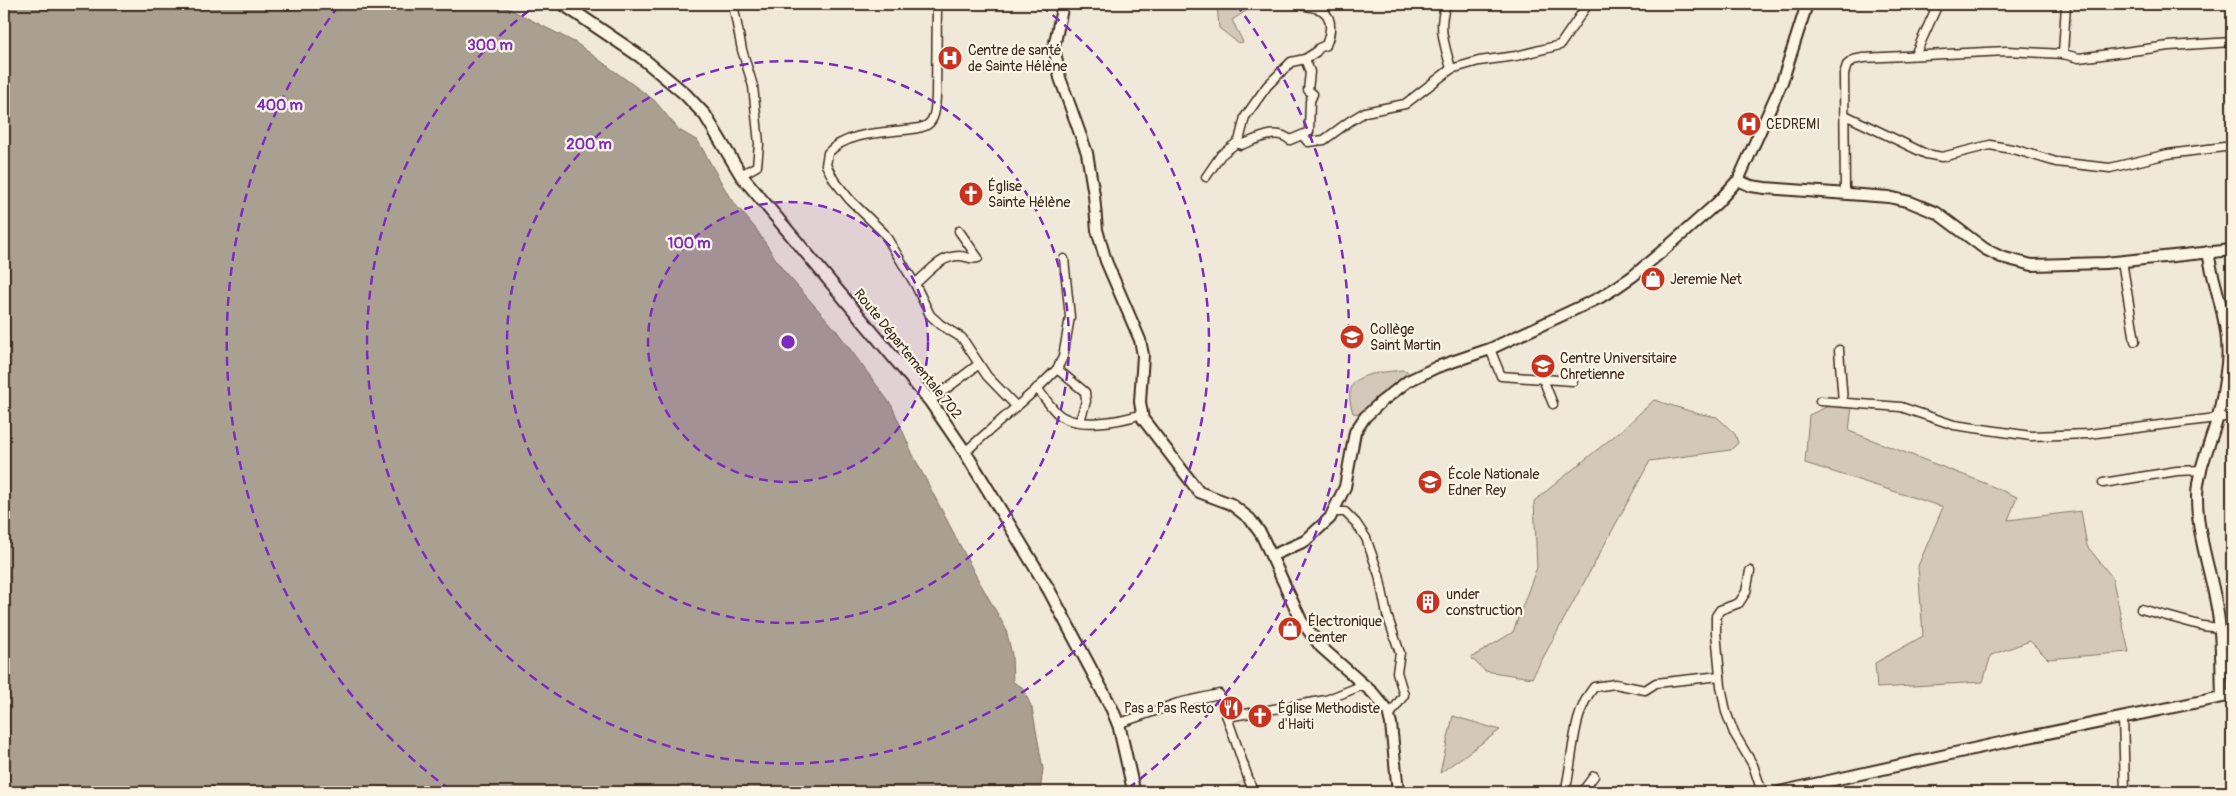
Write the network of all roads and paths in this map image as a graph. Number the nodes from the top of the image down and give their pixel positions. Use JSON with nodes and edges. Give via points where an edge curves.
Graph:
{"nodes":[{"id":1,"x":563,"y":4,"type":"edge"},
{"id":2,"x":733,"y":4,"type":"edge"},
{"id":3,"x":937,"y":4,"type":"edge"},
{"id":4,"x":1063,"y":4,"type":"edge"},
{"id":5,"x":1300,"y":4,"type":"edge"},
{"id":6,"x":1447,"y":4,"type":"edge"},
{"id":7,"x":1588,"y":4,"type":"edge"},
{"id":8,"x":1807,"y":4,"type":"edge"},
{"id":9,"x":1938,"y":4,"type":"edge"},
{"id":10,"x":2066,"y":4,"type":"edge"},
{"id":11,"x":2232,"y":42,"type":"edge"},
{"id":12,"x":2063,"y":54,"type":"junction"},
{"id":13,"x":1915,"y":55,"type":"junction"},
{"id":14,"x":1305,"y":59,"type":"junction"},
{"id":15,"x":1452,"y":69,"type":"junction"},
{"id":16,"x":1845,"y":115,"type":"junction"},
{"id":17,"x":1303,"y":136,"type":"junction"},
{"id":18,"x":1237,"y":143,"type":"junction"},
{"id":19,"x":2232,"y":146,"type":"edge"},
{"id":20,"x":741,"y":175,"type":"junction"},
{"id":21,"x":1206,"y":177,"type":"dead end"},
{"id":22,"x":1739,"y":180,"type":"junction"},
{"id":23,"x":1845,"y":193,"type":"junction"},
{"id":24,"x":959,"y":231,"type":"dead end"},
{"id":25,"x":2232,"y":250,"type":"edge"},
{"id":26,"x":2208,"y":252,"type":"junction"},
{"id":27,"x":1064,"y":259,"type":"dead end"},
{"id":28,"x":2122,"y":261,"type":"junction"},
{"id":29,"x":915,"y":284,"type":"junction"},
{"id":30,"x":2135,"y":341,"type":"dead end"},
{"id":31,"x":1490,"y":349,"type":"junction"},
{"id":32,"x":1839,"y":350,"type":"dead end"},
{"id":33,"x":979,"y":364,"type":"junction"},
{"id":34,"x":1056,"y":368,"type":"junction"},
{"id":35,"x":1543,"y":379,"type":"junction"},
{"id":36,"x":1573,"y":381,"type":"dead end"},
{"id":37,"x":1037,"y":388,"type":"junction"},
{"id":38,"x":1820,"y":400,"type":"dead end"},
{"id":39,"x":930,"y":401,"type":"junction"},
{"id":40,"x":1844,"y":402,"type":"junction"},
{"id":41,"x":1553,"y":404,"type":"dead end"},
{"id":42,"x":1016,"y":406,"type":"junction"},
{"id":43,"x":1142,"y":414,"type":"junction"},
{"id":44,"x":2232,"y":416,"type":"edge"},
{"id":45,"x":2218,"y":417,"type":"junction"},
{"id":46,"x":1080,"y":421,"type":"junction"},
{"id":47,"x":964,"y":452,"type":"junction"},
{"id":48,"x":2202,"y":470,"type":"junction"},
{"id":49,"x":2103,"y":483,"type":"dead end"},
{"id":50,"x":1333,"y":512,"type":"junction"},
{"id":51,"x":1271,"y":556,"type":"junction"},
{"id":52,"x":1750,"y":571,"type":"dead end"},
{"id":53,"x":2141,"y":609,"type":"dead end"},
{"id":54,"x":2220,"y":628,"type":"junction"},
{"id":55,"x":1720,"y":676,"type":"junction"},
{"id":56,"x":1363,"y":685,"type":"junction"},
{"id":57,"x":2227,"y":696,"type":"edge"},
{"id":58,"x":1389,"y":716,"type":"junction"},
{"id":59,"x":1227,"y":717,"type":"junction"},
{"id":60,"x":2123,"y":717,"type":"junction"},
{"id":61,"x":1119,"y":726,"type":"junction"},
{"id":62,"x":1594,"y":776,"type":"dead end"},
{"id":63,"x":1134,"y":792,"type":"edge"},
{"id":64,"x":1253,"y":792,"type":"edge"},
{"id":65,"x":1398,"y":792,"type":"edge"},
{"id":66,"x":1565,"y":792,"type":"edge"},
{"id":67,"x":1582,"y":792,"type":"edge"},
{"id":68,"x":1762,"y":792,"type":"edge"},
{"id":69,"x":1779,"y":792,"type":"edge"},
{"id":70,"x":2125,"y":792,"type":"edge"}],
"edges":[{"from":1,"to":20,"type":"main road","name":"Route Départementale 702","via":[[642,57],[685,94],[705,115]]},
{"from":2,"to":20,"type":"street","via":[[753,86],[759,144],[757,166]]},
{"from":3,"to":29,"type":"street","via":[[936,97],[935,112],[930,121],[916,129],[851,138],[834,146],[826,159],[834,180],[884,233]]},
{"from":4,"to":43,"type":"street","via":[[1054,48],[1060,78],[1087,152],[1097,230],[1106,261],[1140,340],[1143,355]]},
{"from":5,"to":14,"type":"street","via":[[1322,11],[1327,16],[1330,31],[1326,45]]},
{"from":6,"to":15,"type":"street","via":[[1442,33]]},
{"from":7,"to":15,"type":"street","via":[[1560,45]]},
{"from":8,"to":22,"type":"street","via":[[1782,82]]},
{"from":9,"to":13,"type":"street"},
{"from":10,"to":12,"type":"street"},
{"from":11,"to":12,"type":"street","via":[[2168,46],[2079,58]]},
{"from":12,"to":13,"type":"street","via":[[2006,51]]},
{"from":13,"to":16,"type":"street","via":[[1853,60],[1847,65],[1844,74]]},
{"from":14,"to":17,"type":"street","via":[[1310,72],[1308,90],[1313,94],[1309,132]]},
{"from":14,"to":18,"type":"street","via":[[1291,62],[1267,86],[1245,117]]},
{"from":15,"to":17,"type":"street","via":[[1406,104],[1365,112],[1324,140],[1308,142]]},
{"from":16,"to":19,"type":"street","via":[[1926,154],[1942,157],[1990,145],[2056,162],[2110,168],[2168,154]]},
{"from":16,"to":23,"type":"street"},
{"from":17,"to":18,"type":"street","via":[[1290,140],[1275,134],[1241,145]]},
{"from":18,"to":21,"type":"street","via":[[1221,155]]},
{"from":20,"to":39,"type":"main road","name":"Route Départementale 702"},
{"from":22,"to":23,"type":"street","via":[[1765,188]]},
{"from":22,"to":31,"type":"street","via":[[1718,203],[1617,287]]},
{"from":23,"to":28,"type":"street","via":[[1889,197],[1925,207],[1985,249],[2019,262],[2054,265]]},
{"from":24,"to":29,"type":"street","via":[[978,258],[958,256],[944,260]]},
{"from":25,"to":26,"type":"street"},
{"from":26,"to":28,"type":"street"},
{"from":26,"to":45,"type":"street","via":[[2212,279],[2224,314],[2228,350]]},
{"from":27,"to":34,"type":"street","via":[[1070,317],[1063,357]]},
{"from":28,"to":30,"type":"street"},
{"from":29,"to":33,"type":"street","via":[[930,314],[940,325],[962,338]]},
{"from":31,"to":35,"type":"street","via":[[1500,376]]},
{"from":31,"to":50,"type":"street","via":[[1408,381],[1365,417],[1355,432],[1345,487]]},
{"from":32,"to":40,"type":"street"},
{"from":33,"to":39,"type":"street"},
{"from":33,"to":42,"type":"street"},
{"from":34,"to":37,"type":"street"},
{"from":34,"to":46,"type":"street","via":[[1085,392],[1086,401]]},
{"from":35,"to":36,"type":"street"},
{"from":35,"to":41,"type":"street"},
{"from":37,"to":42,"type":"street"},
{"from":37,"to":46,"type":"street","via":[[1058,414]]},
{"from":38,"to":40,"type":"street"},
{"from":39,"to":47,"type":"main road","name":"Route Départementale 702"},
{"from":40,"to":45,"type":"street","via":[[1902,407],[1954,425],[2031,436],[2089,434]]},
{"from":42,"to":47,"type":"street"},
{"from":43,"to":46,"type":"street","via":[[1095,423]]},
{"from":43,"to":51,"type":"street","via":[[1152,433],[1199,492],[1230,504],[1250,519]]},
{"from":44,"to":45,"type":"street"},
{"from":45,"to":48,"type":"street"},
{"from":47,"to":61,"type":"main road","name":"Route Départementale 702","via":[[1049,590]]},
{"from":48,"to":49,"type":"street"},
{"from":48,"to":54,"type":"street","via":[[2197,513]]},
{"from":50,"to":51,"type":"street","via":[[1323,526],[1305,540]]},
{"from":50,"to":58,"type":"street","via":[[1345,512],[1366,538],[1400,653],[1397,672],[1404,695]]},
{"from":51,"to":56,"type":"street","via":[[1302,622],[1321,647]]},
{"from":52,"to":55,"type":"street","via":[[1746,592],[1739,603],[1720,610],[1716,616]]},
{"from":53,"to":54,"type":"street"},
{"from":54,"to":57,"type":"street"},
{"from":55,"to":66,"type":"street","via":[[1656,683],[1645,690],[1615,684],[1594,687],[1586,696],[1575,732]]},
{"from":55,"to":68,"type":"street","via":[[1731,726],[1753,765]]},
{"from":56,"to":58,"type":"street","via":[[1379,700]]},
{"from":56,"to":59,"type":"street","via":[[1326,700]]},
{"from":57,"to":60,"type":"street"},
{"from":58,"to":65,"type":"street"},
{"from":59,"to":61,"type":"street","via":[[1220,694],[1178,703]]},
{"from":59,"to":64,"type":"street"},
{"from":60,"to":69,"type":"street"},
{"from":60,"to":70,"type":"street"},
{"from":61,"to":63,"type":"main road","name":"Route Départementale 702"},
{"from":62,"to":67,"type":"street"}]}
